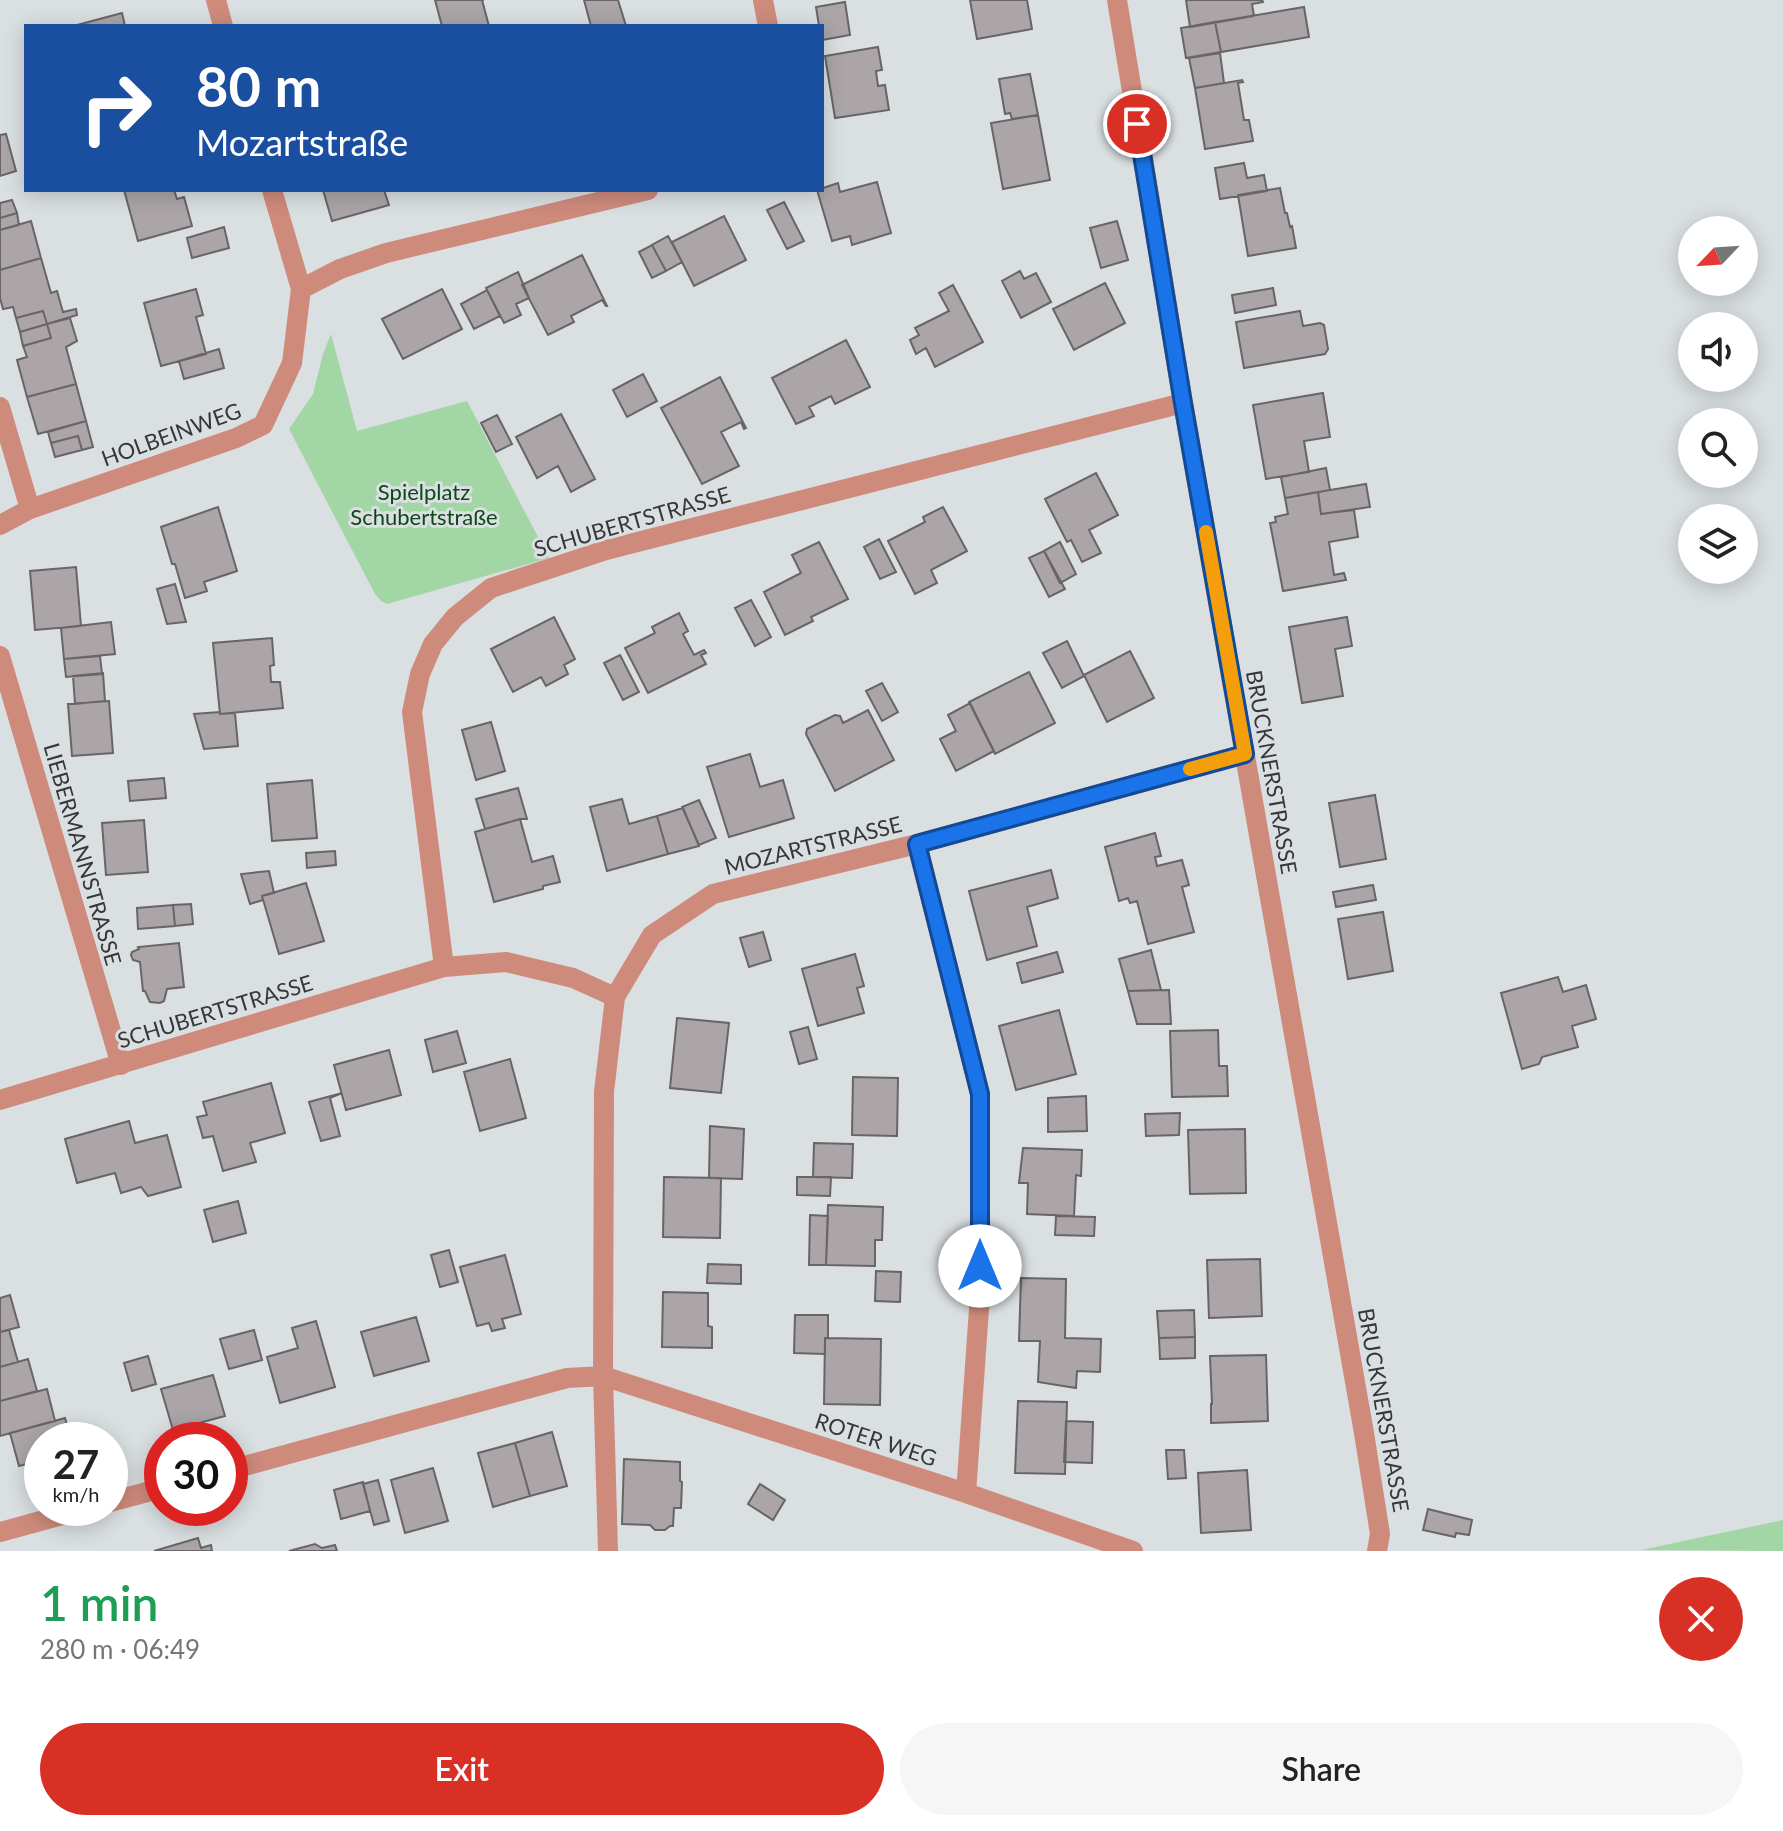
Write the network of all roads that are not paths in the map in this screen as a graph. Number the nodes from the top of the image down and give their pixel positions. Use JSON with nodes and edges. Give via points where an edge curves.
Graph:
{"nodes":[{"id":1,"x":216,"y":0,"type":"edge"},
{"id":2,"x":763,"y":0,"type":"edge"},
{"id":3,"x":1117,"y":0,"type":"edge"},
{"id":4,"x":222,"y":24,"type":"edge"},
{"id":5,"x":768,"y":24,"type":"edge"},
{"id":6,"x":273,"y":192,"type":"edge"},
{"id":7,"x":640,"y":192,"type":"edge"},
{"id":8,"x":301,"y":289,"type":"junction"},
{"id":9,"x":1183,"y":403,"type":"junction"},
{"id":10,"x":0,"y":407,"type":"edge"},
{"id":11,"x":30,"y":509,"type":"junction"},
{"id":12,"x":0,"y":525,"type":"edge"},
{"id":13,"x":0,"y":656,"type":"edge"},
{"id":14,"x":1245,"y":754,"type":"junction"},
{"id":15,"x":917,"y":844,"type":"junction"},
{"id":16,"x":444,"y":967,"type":"junction"},
{"id":17,"x":615,"y":997,"type":"junction"},
{"id":18,"x":121,"y":1065,"type":"junction"},
{"id":19,"x":0,"y":1100,"type":"edge"},
{"id":20,"x":603,"y":1376,"type":"junction"},
{"id":21,"x":248,"y":1465,"type":"edge"},
{"id":22,"x":966,"y":1493,"type":"junction"},
{"id":23,"x":24,"y":1525,"type":"edge"},
{"id":24,"x":0,"y":1532,"type":"edge"},
{"id":25,"x":608,"y":1551,"type":"edge"},
{"id":26,"x":1133,"y":1551,"type":"edge"},
{"id":27,"x":1377,"y":1551,"type":"edge"}],
"edges":[{"from":1,"to":4,"type":"street"},
{"from":2,"to":5,"type":"street"},
{"from":3,"to":9,"type":"street","name":"BRUCKNERSTRASSE"},
{"from":6,"to":8,"type":"street","name":"HOLBEINWEG"},
{"from":7,"to":8,"type":"street","via":[[386,253]]},
{"from":8,"to":11,"type":"street","name":"HOLBEINWEG","via":[[292,363],[263,425]]},
{"from":9,"to":14,"type":"street","name":"BRUCKNERSTRASSE"},
{"from":9,"to":16,"type":"street","name":"SCHUBERTSTRASSE","via":[[606,550],[491,588],[455,617],[433,644],[412,712]]},
{"from":10,"to":11,"type":"street"},
{"from":11,"to":12,"type":"street","name":"HOLBEINWEG"},
{"from":13,"to":18,"type":"street","name":"LIEBERMANNSTRASSE"},
{"from":14,"to":15,"type":"street","name":"MOZARTSTRASSE"},
{"from":14,"to":27,"type":"street","name":"BRUCKNERSTRASSE","via":[[1364,1433],[1380,1534]]},
{"from":15,"to":17,"type":"street","name":"MOZARTSTRASSE","via":[[713,894],[652,935]]},
{"from":15,"to":22,"type":"street","via":[[980,1094],[980,1295]]},
{"from":16,"to":17,"type":"street","name":"SCHUBERTSTRASSE","via":[[506,962],[573,978]]},
{"from":16,"to":18,"type":"street","name":"SCHUBERTSTRASSE"},
{"from":17,"to":20,"type":"street","name":"MOZARTSTRASSE","via":[[604,1092]]},
{"from":18,"to":19,"type":"street","name":"SCHUBERTSTRASSE"},
{"from":20,"to":21,"type":"street","name":"ROTER WEG","via":[[567,1378]]},
{"from":20,"to":22,"type":"street","name":"ROTER WEG"},
{"from":20,"to":25,"type":"street"},
{"from":22,"to":26,"type":"street","name":"ROTER WEG"},
{"from":23,"to":24,"type":"street"}]}
